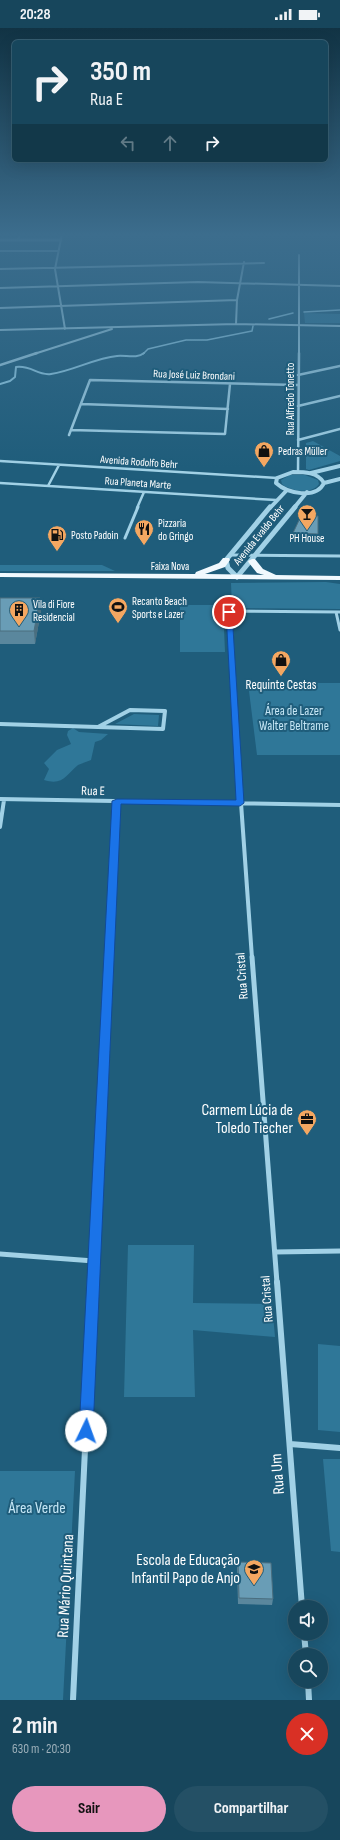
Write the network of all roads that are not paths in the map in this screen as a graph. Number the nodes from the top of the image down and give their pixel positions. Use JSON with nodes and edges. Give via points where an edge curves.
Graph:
{"nodes":[{"id":1,"x":62,"y":312,"type":"edge"},
{"id":2,"x":236,"y":312,"type":"edge"},
{"id":3,"x":299,"y":312,"type":"edge"},
{"id":4,"x":236,"y":324,"type":"junction"},
{"id":5,"x":299,"y":326,"type":"junction"},
{"id":6,"x":340,"y":326,"type":"edge"},
{"id":7,"x":118,"y":327,"type":"junction"},
{"id":8,"x":65,"y":329,"type":"junction"},
{"id":9,"x":0,"y":330,"type":"edge"},
{"id":10,"x":0,"y":365,"type":"edge"},
{"id":11,"x":340,"y":366,"type":"edge"},
{"id":12,"x":298,"y":375,"type":"junction"},
{"id":13,"x":230,"y":384,"type":"junction"},
{"id":14,"x":298,"y":385,"type":"junction"},
{"id":15,"x":340,"y":396,"type":"edge"},
{"id":16,"x":81,"y":404,"type":"junction"},
{"id":17,"x":298,"y":406,"type":"junction"},
{"id":18,"x":228,"y":409,"type":"junction"},
{"id":19,"x":340,"y":429,"type":"edge"},
{"id":20,"x":71,"y":430,"type":"junction"},
{"id":21,"x":69,"y":435,"type":"dead end"},
{"id":22,"x":298,"y":440,"type":"junction"},
{"id":23,"x":0,"y":461,"type":"edge"},
{"id":24,"x":60,"y":465,"type":"junction"},
{"id":25,"x":340,"y":466,"type":"edge"},
{"id":26,"x":298,"y":472,"type":"junction"},
{"id":27,"x":311,"y":474,"type":"junction"},
{"id":28,"x":277,"y":478,"type":"junction"},
{"id":29,"x":340,"y":478,"type":"edge"},
{"id":30,"x":0,"y":483,"type":"edge"},
{"id":31,"x":324,"y":483,"type":"junction"},
{"id":32,"x":48,"y":486,"type":"junction"},
{"id":33,"x":287,"y":490,"type":"junction"},
{"id":34,"x":144,"y":492,"type":"junction"},
{"id":35,"x":307,"y":492,"type":"junction"},
{"id":36,"x":276,"y":500,"type":"junction"},
{"id":37,"x":125,"y":538,"type":"dead end"},
{"id":38,"x":340,"y":556,"type":"edge"},
{"id":39,"x":228,"y":557,"type":"junction"},
{"id":40,"x":254,"y":558,"type":"junction"},
{"id":41,"x":0,"y":575,"type":"edge"},
{"id":42,"x":191,"y":577,"type":"junction"},
{"id":43,"x":237,"y":577,"type":"junction"},
{"id":44,"x":280,"y":578,"type":"junction"},
{"id":45,"x":317,"y":578,"type":"junction"},
{"id":46,"x":340,"y":578,"type":"edge"},
{"id":47,"x":340,"y":582,"type":"edge"},
{"id":48,"x":338,"y":612,"type":"edge"},
{"id":49,"x":340,"y":630,"type":"edge"},
{"id":50,"x":0,"y":724,"type":"edge"},
{"id":51,"x":98,"y":728,"type":"junction"},
{"id":52,"x":2,"y":800,"type":"edge"},
{"id":53,"x":117,"y":801,"type":"junction"},
{"id":54,"x":240,"y":803,"type":"junction"},
{"id":55,"x":340,"y":805,"type":"edge"},
{"id":56,"x":0,"y":827,"type":"edge"},
{"id":57,"x":340,"y":1251,"type":"edge"},
{"id":58,"x":275,"y":1252,"type":"junction"},
{"id":59,"x":0,"y":1254,"type":"edge"},
{"id":60,"x":94,"y":1261,"type":"junction"},
{"id":61,"x":281,"y":1338,"type":"joint"},
{"id":62,"x":290,"y":1444,"type":"junction"},
{"id":63,"x":340,"y":1448,"type":"edge"},
{"id":64,"x":301,"y":1600,"type":"edge"},
{"id":65,"x":308,"y":1688,"type":"edge"},
{"id":66,"x":73,"y":1700,"type":"edge"},
{"id":67,"x":309,"y":1700,"type":"edge"}],
"edges":[{"from":1,"to":8,"type":"street"},
{"from":2,"to":4,"type":"street"},
{"from":3,"to":5,"type":"street","name":"Rua Alfredo Tonetto"},
{"from":4,"to":5,"type":"street"},
{"from":4,"to":7,"type":"street"},
{"from":5,"to":6,"type":"street"},
{"from":5,"to":12,"type":"street","name":"Rua Alfredo Tonetto"},
{"from":7,"to":8,"type":"street"},
{"from":7,"to":10,"type":"street"},
{"from":8,"to":9,"type":"street"},
{"from":11,"to":12,"type":"street"},
{"from":12,"to":14,"type":"street","name":"Rua Alfredo Tonetto"},
{"from":13,"to":14,"type":"street","name":"Rua José Luiz Brondani"},
{"from":13,"to":16,"type":"street","name":"Rua José Luiz Brondani","via":[[90,380]]},
{"from":13,"to":18,"type":"street"},
{"from":14,"to":17,"type":"street","name":"Rua Alfredo Tonetto"},
{"from":15,"to":17,"type":"street"},
{"from":16,"to":18,"type":"street"},
{"from":16,"to":20,"type":"street"},
{"from":17,"to":22,"type":"street","name":"Rua Alfredo Tonetto"},
{"from":18,"to":20,"type":"street","via":[[225,434]]},
{"from":19,"to":22,"type":"street"},
{"from":20,"to":21,"type":"street"},
{"from":22,"to":26,"type":"street","name":"Rua Alfredo Tonetto"},
{"from":23,"to":24,"type":"street","name":"Avenida Rodolfo Behr"},
{"from":24,"to":28,"type":"street","name":"Avenida Rodolfo Behr"},
{"from":24,"to":32,"type":"street"},
{"from":25,"to":27,"type":"street"},
{"from":26,"to":27,"type":"street"},
{"from":26,"to":28,"type":"street"},
{"from":27,"to":31,"type":"street","via":[[323,479]]},
{"from":28,"to":33,"type":"street","via":[[276,483]]},
{"from":29,"to":31,"type":"street"},
{"from":30,"to":32,"type":"street","name":"Rua Planeta Marte"},
{"from":31,"to":35,"type":"street","via":[[322,487]]},
{"from":32,"to":34,"type":"street","name":"Rua Planeta Marte"},
{"from":33,"to":35,"type":"street"},
{"from":33,"to":36,"type":"street","name":"Avenida Evaldo Behr"},
{"from":34,"to":36,"type":"street","name":"Rua Planeta Marte"},
{"from":34,"to":37,"type":"street"},
{"from":35,"to":40,"type":"street","name":"Avenida Evaldo Behr"},
{"from":36,"to":39,"type":"street","name":"Avenida Evaldo Behr"},
{"from":38,"to":40,"type":"street"},
{"from":39,"to":40,"type":"street"},
{"from":39,"to":42,"type":"highway","via":[[222,565]]},
{"from":39,"to":43,"type":"street","name":"Avenida Evaldo Behr","via":[[228,568]]},
{"from":40,"to":43,"type":"street","name":"Avenida Evaldo Behr"},
{"from":40,"to":44,"type":"highway","via":[[260,571]]},
{"from":41,"to":42,"type":"highway","name":"Faixa Nova"},
{"from":42,"to":43,"type":"highway","name":"Faixa Nova"},
{"from":43,"to":44,"type":"highway","name":"Faixa Nova"},
{"from":44,"to":45,"type":"highway","name":"Faixa Nova"},
{"from":45,"to":46,"type":"highway","name":"Faixa Nova"},
{"from":45,"to":47,"type":"highway"},
{"from":48,"to":49,"type":"street"},
{"from":48,"to":54,"type":"street","name":"Rua Cristal","via":[[229,612]]},
{"from":50,"to":51,"type":"street"},
{"from":51,"to":51,"type":"street","via":[[163,729],[165,711],[130,710]]},
{"from":52,"to":53,"type":"street","name":"Rua E"},
{"from":52,"to":56,"type":"street"},
{"from":53,"to":54,"type":"street","name":"Rua E"},
{"from":53,"to":60,"type":"street","name":"Rua Mário Quintana"},
{"from":54,"to":55,"type":"street","name":"Rua E"},
{"from":54,"to":58,"type":"street","name":"Rua Cristal"},
{"from":57,"to":58,"type":"street"},
{"from":58,"to":61,"type":"street","name":"Rua Cristal"},
{"from":59,"to":60,"type":"street"},
{"from":60,"to":66,"type":"street","name":"Rua Mário Quintana"},
{"from":61,"to":62,"type":"street","name":"Rua Um"},
{"from":62,"to":63,"type":"street"},
{"from":62,"to":64,"type":"street","name":"Rua Um"},
{"from":65,"to":67,"type":"street"}]}
